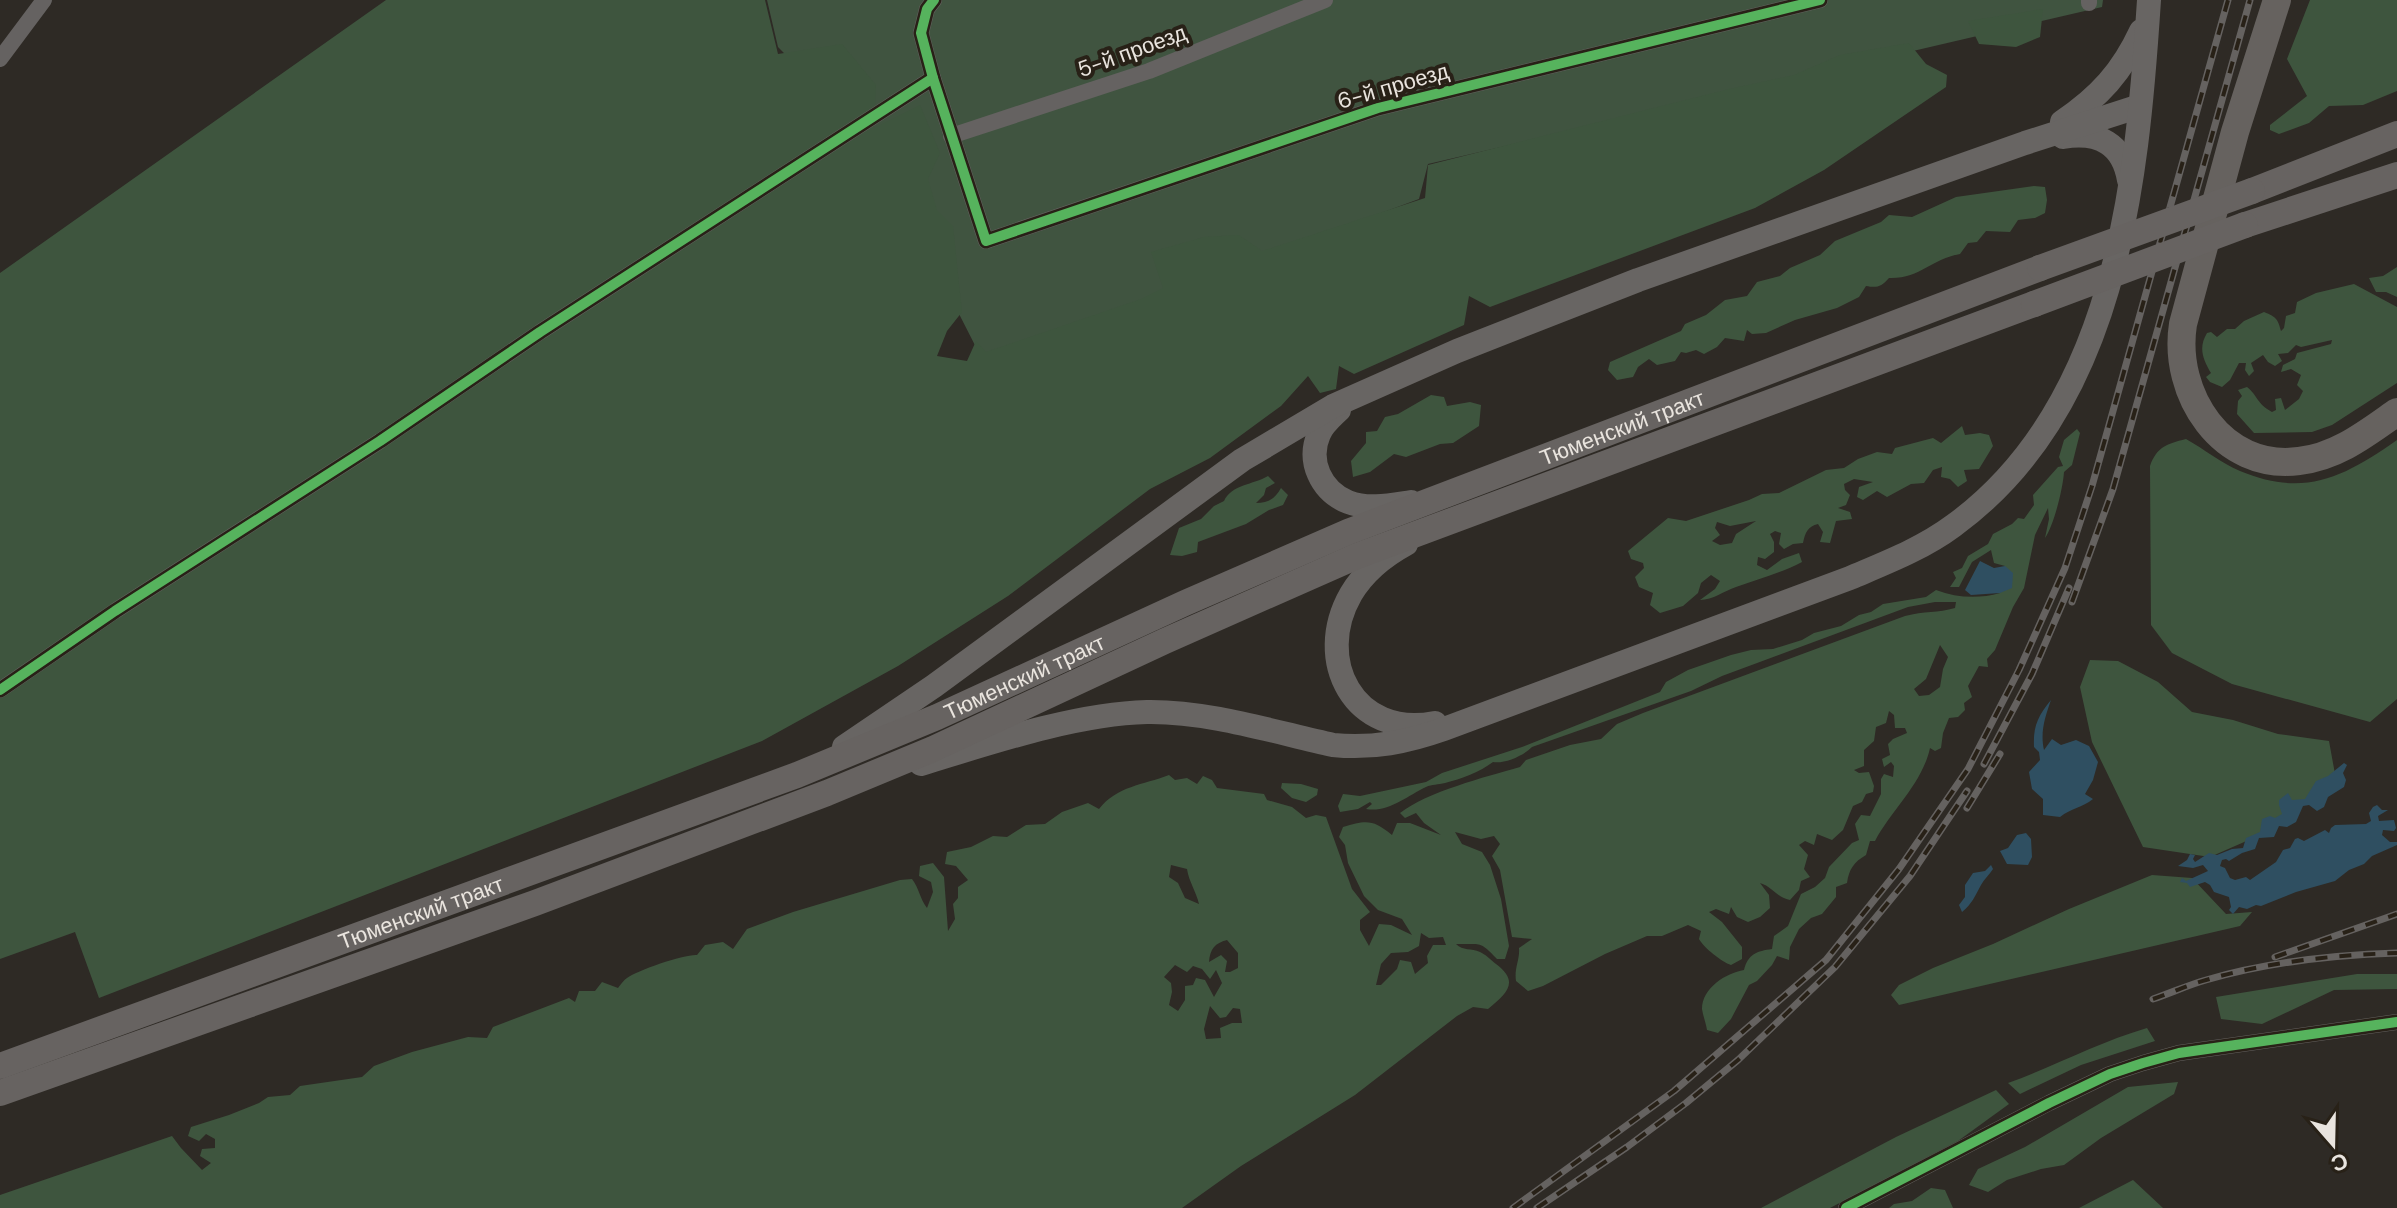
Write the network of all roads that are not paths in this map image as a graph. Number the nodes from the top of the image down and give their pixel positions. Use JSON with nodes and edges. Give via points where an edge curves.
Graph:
{"nodes":[{"id":1,"x":44,"y":0,"type":"edge"},
{"id":2,"x":1325,"y":0,"type":"edge"},
{"id":3,"x":1820,"y":0,"type":"edge"},
{"id":4,"x":2277,"y":0,"type":"edge"},
{"id":5,"x":931,"y":4,"type":"edge"},
{"id":6,"x":2148,"y":9,"type":"edge"},
{"id":7,"x":0,"y":59,"type":"edge"},
{"id":8,"x":933,"y":78,"type":"junction"},
{"id":9,"x":2140,"y":106,"type":"junction"},
{"id":10,"x":2397,"y":134,"type":"edge"},
{"id":11,"x":951,"y":136,"type":"junction"},
{"id":12,"x":2025,"y":143,"type":"junction"},
{"id":13,"x":2397,"y":175,"type":"edge"},
{"id":14,"x":2131,"y":191,"type":"junction"},
{"id":15,"x":1374,"y":386,"type":"junction"},
{"id":16,"x":2397,"y":412,"type":"edge"},
{"id":17,"x":1430,"y":500,"type":"junction"},
{"id":18,"x":1440,"y":525,"type":"junction"},
{"id":19,"x":0,"y":690,"type":"edge"},
{"id":20,"x":1488,"y":713,"type":"junction"},
{"id":21,"x":797,"y":775,"type":"junction"},
{"id":22,"x":827,"y":793,"type":"junction"},
{"id":23,"x":2397,"y":1022,"type":"edge"},
{"id":24,"x":0,"y":1066,"type":"edge"},
{"id":25,"x":0,"y":1093,"type":"edge"},
{"id":26,"x":1846,"y":1208,"type":"edge"}],
"edges":[{"from":1,"to":7,"type":"street"},
{"from":2,"to":11,"type":"street","name":"5-й проезд","via":[[1149,71]]},
{"from":3,"to":11,"type":"street","name":"6-й проезд","via":[[1378,108],[986,241]]},
{"from":4,"to":16,"type":"highway","via":[[2183,324],[2180,345],[2188,387],[2222,437],[2274,462],[2321,457]]},
{"from":5,"to":8,"type":"street","via":[[921,33]]},
{"from":6,"to":9,"type":"main road"},
{"from":6,"to":12,"type":"main road","via":[[2125,63],[2095,98]]},
{"from":8,"to":11,"type":"street"},
{"from":8,"to":19,"type":"street"},
{"from":9,"to":12,"type":"main road"},
{"from":9,"to":14,"type":"main road"},
{"from":10,"to":17,"type":"main road","name":"Тюменский тракт","bridge":true},
{"from":12,"to":14,"type":"main road","via":[[2069,135],[2108,142],[2120,152]]},
{"from":12,"to":15,"type":"main road","via":[[1638,280]]},
{"from":13,"to":18,"type":"main road","name":"Тюменский тракт","bridge":true,"via":[[2245,225]]},
{"from":14,"to":20,"type":"main road","via":[[2091,336],[2061,404],[2024,460],[1977,508],[1923,545],[1862,573]]},
{"from":15,"to":17,"type":"main road","via":[[1343,406],[1319,432],[1314,462],[1320,477],[1337,495],[1365,506]]},
{"from":15,"to":21,"type":"main road","via":[[1242,460],[886,720]]},
{"from":17,"to":21,"type":"main road","name":"Тюменский тракт"},
{"from":18,"to":20,"type":"main road","via":[[1375,564],[1349,596],[1338,633],[1340,675],[1355,700],[1381,719],[1424,725]]},
{"from":18,"to":22,"type":"main road","name":"Тюменский тракт","via":[[1250,602],[990,724]]},
{"from":20,"to":22,"type":"main road","via":[[1416,739],[1354,747],[1205,718],[1146,712],[1115,715],[1003,740]]},
{"from":21,"to":24,"type":"main road","name":"Тюменский тракт"},
{"from":22,"to":25,"type":"main road","name":"Тюменский тракт"},
{"from":23,"to":26,"type":"street","via":[[2179,1053],[2110,1074]]}]}
